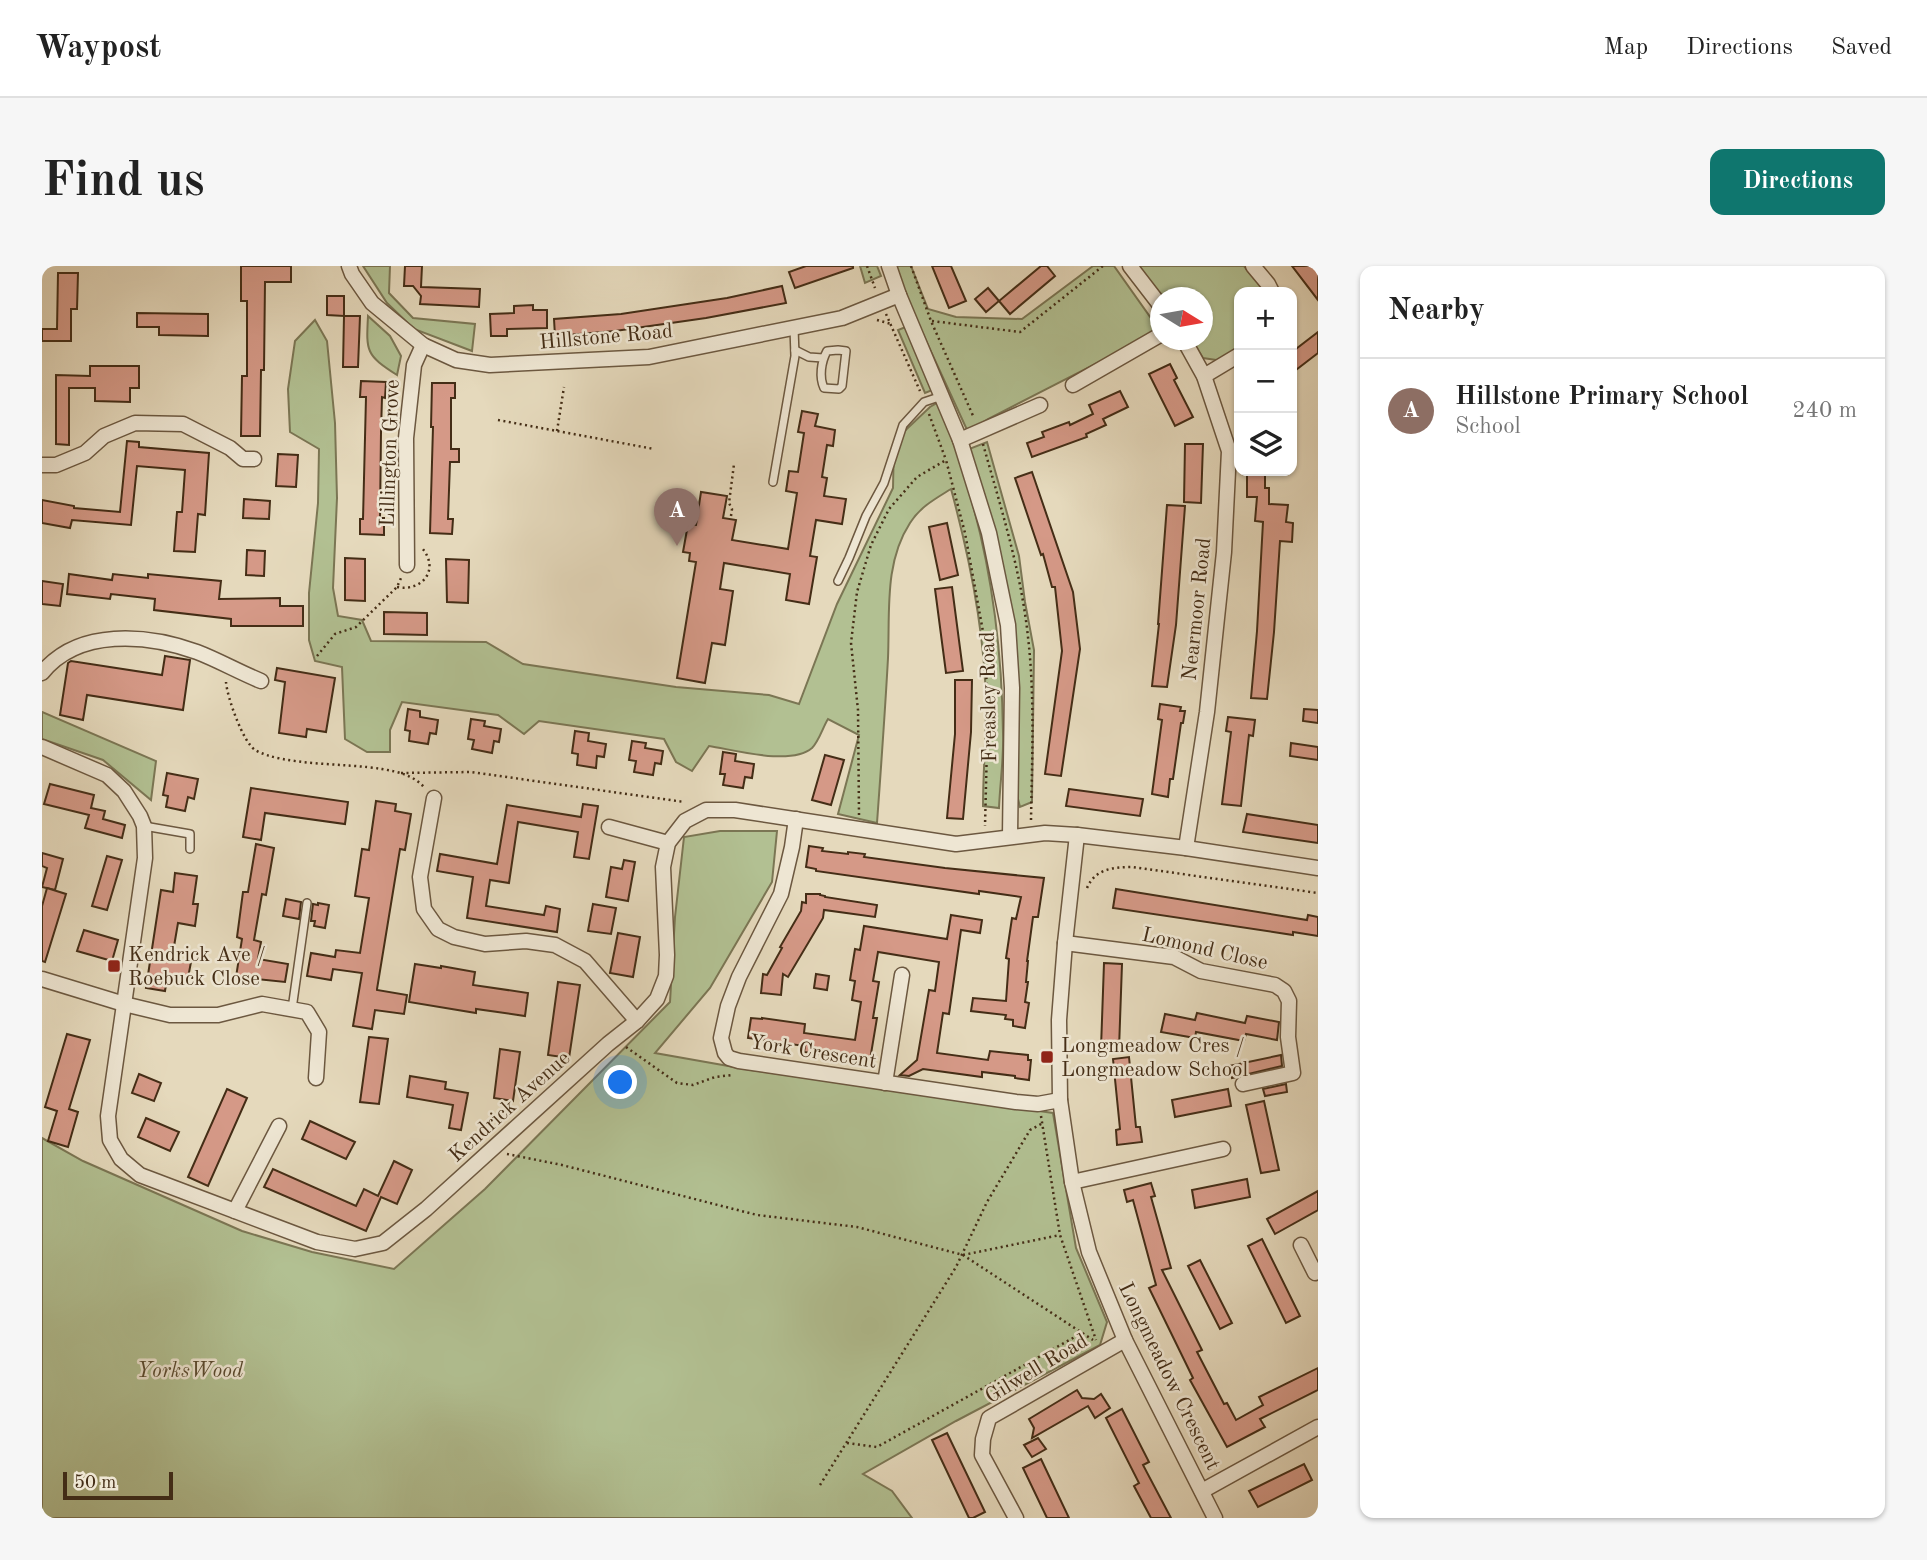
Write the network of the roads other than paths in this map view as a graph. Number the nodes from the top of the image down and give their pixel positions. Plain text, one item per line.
1 (349, 266) edge
2 (889, 266) edge
3 (1130, 266) edge
4 (1253, 266) edge
5 (1270, 287) edge
6 (1150, 292) edge
7 (899, 295) junction
8 (794, 328) junction
9 (1150, 341) edge
10 (423, 345) junction
11 (795, 350) junction
12 (1190, 350) edge
13 (823, 358) junction
14 (1234, 358) edge
15 (1204, 376) junction
16 (1073, 385) dead end
17 (942, 396) junction
18 (1040, 405) dead end
19 (960, 440) junction
20 (254, 459) dead end
21 (42, 465) edge
22 (773, 482) dead end
23 (407, 565) road end
24 (838, 581) dead end
25 (42, 673) edge
26 (261, 681) dead end
27 (42, 747) edge
28 (434, 798) road end
29 (796, 819) junction
30 (144, 826) junction
31 (609, 827) dead end
32 (1077, 835) junction
33 (1010, 836) junction
34 (668, 843) junction
35 (1186, 848) junction
36 (190, 849) dead end
37 (1318, 868) edge
38 (307, 903) dead end
39 (1065, 943) junction
40 (902, 975) dead end
41 (42, 979) edge
42 (124, 1004) junction
43 (292, 1009) junction
44 (637, 1021) junction
45 (316, 1078) dead end
46 (885, 1083) junction
47 (1242, 1084) dead end
48 (1060, 1100) junction
49 (278, 1126) dead end
50 (1223, 1149) dead end
51 (1072, 1181) junction
52 (235, 1211) junction
53 (1301, 1245) dead end
54 (1318, 1271) edge
55 (1125, 1340) junction
56 (1318, 1427) edge
57 (1202, 1492) junction
58 (1016, 1518) edge
59 (1215, 1518) edge

1 - 10 street, Hillstone Road
2 - 7 street, Freasley Road
3 - 6 street
4 - 5 street
7 - 8 street, Hillstone Road
7 - 17 street, Freasley Road
8 - 10 street, Hillstone Road
8 - 11 lane
9 - 16 street
10 - 23 street, Lillington Grove
11 - 13 lane
11 - 22 lane
12 - 15 street, Nearmoor Road
13 - 13 lane
14 - 15 street
15 - 35 street, Nearmoor Road
17 - 19 street, Freasley Road
17 - 24 lane
18 - 19 street
19 - 33 street, Freasley Road
20 - 21 street
25 - 26 street
27 - 30 street, Kendrick Avenue
28 - 44 street
29 - 33 street
29 - 34 street
29 - 46 street, York Crescent
30 - 36 lane
30 - 42 street, Kendrick Avenue
31 - 34 street
32 - 33 street
32 - 35 street
32 - 39 street, Longmeadow Crescent
34 - 44 street, Kendrick Avenue
35 - 37 street
38 - 43 lane
39 - 47 street, Lomond Close
39 - 48 street, Longmeadow Crescent
40 - 46 street
41 - 42 street
42 - 43 street
42 - 52 street, Kendrick Avenue
43 - 45 street
44 - 52 street, Kendrick Avenue
46 - 48 street, York Crescent
48 - 51 street, Longmeadow Crescent
49 - 52 street
50 - 51 street
51 - 55 street, Longmeadow Crescent
53 - 54 street
55 - 57 street, Longmeadow Crescent
55 - 58 street, Gilwell Road
56 - 57 street
57 - 59 street, Longmeadow Crescent

